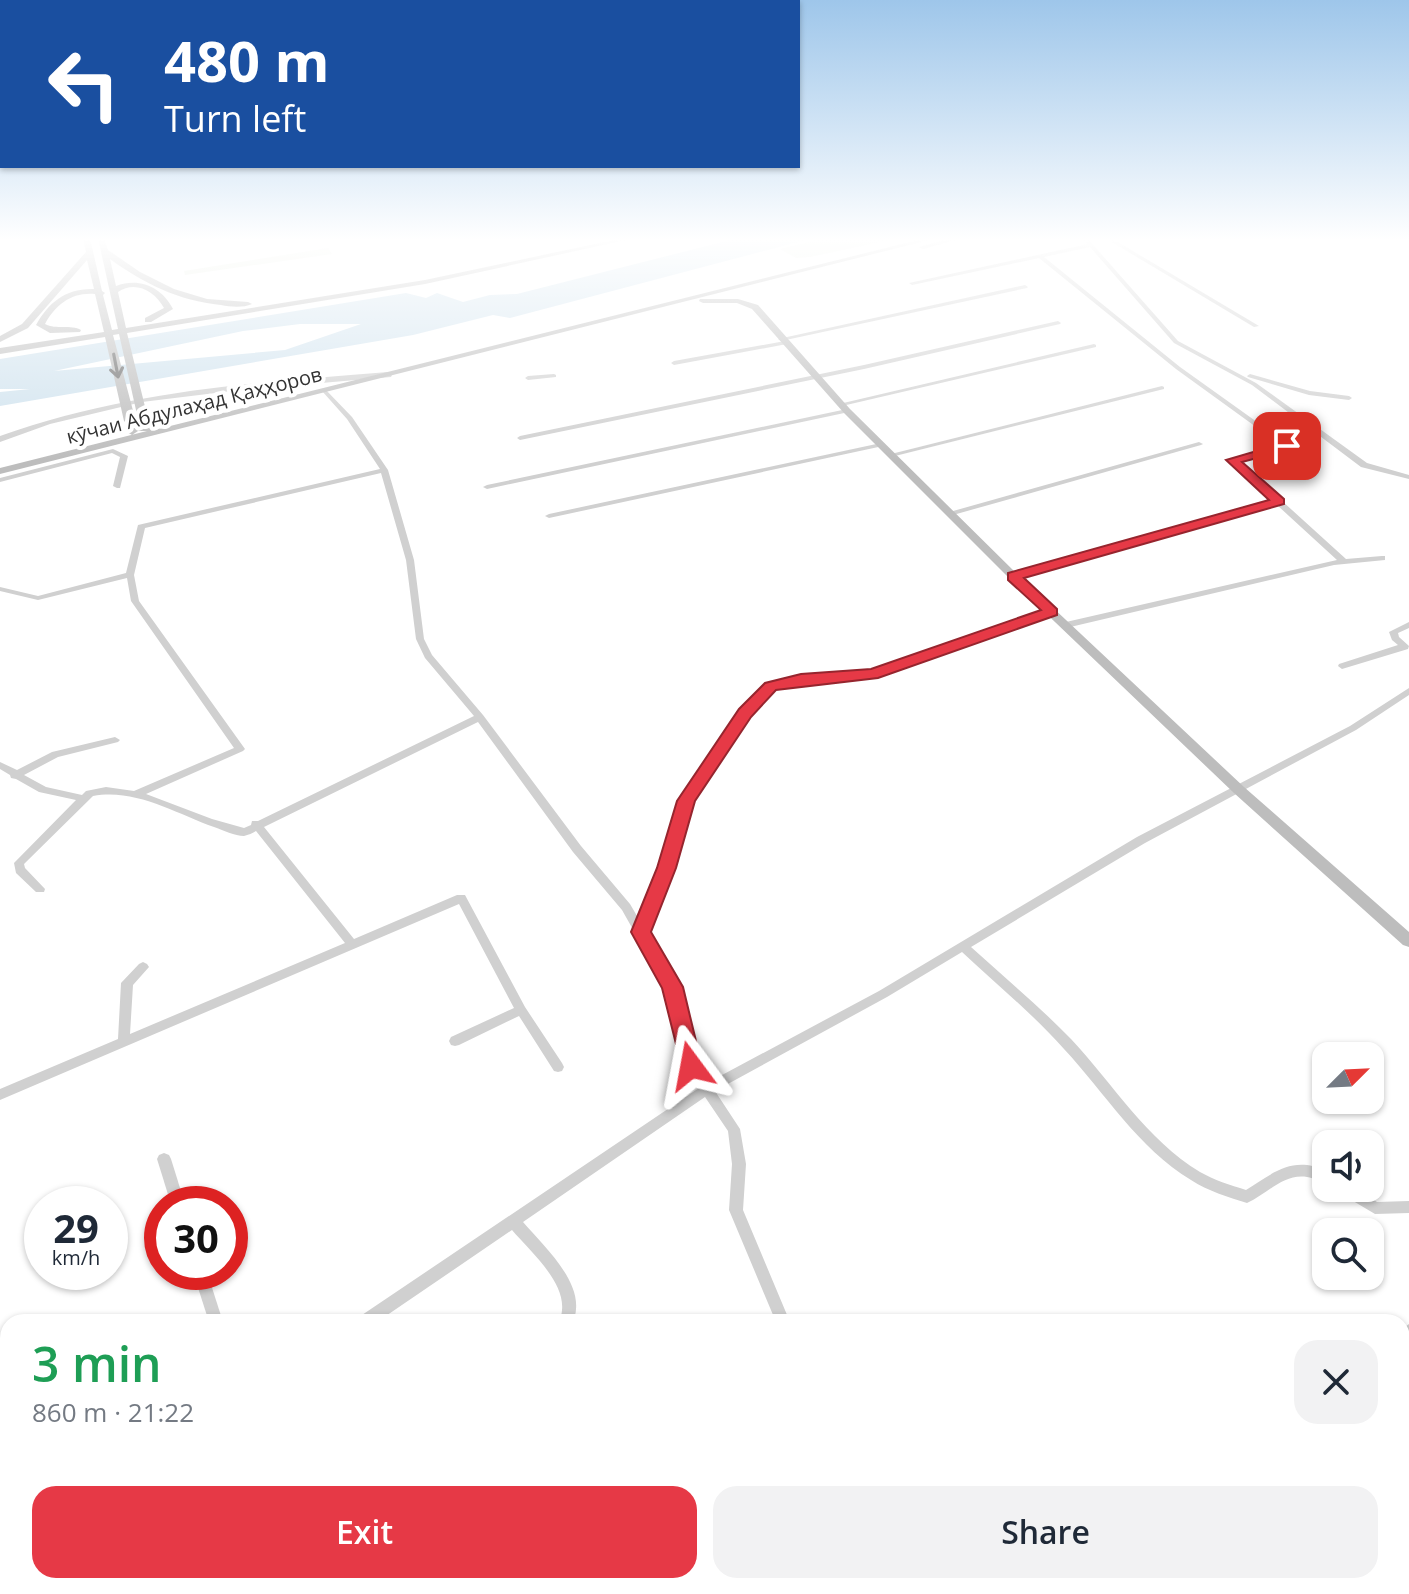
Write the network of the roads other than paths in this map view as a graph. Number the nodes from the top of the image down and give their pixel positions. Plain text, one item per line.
1 (37, 312) edge
2 (51, 312) edge
3 (106, 312) edge
4 (119, 312) edge
5 (163, 312) edge
6 (197, 312) edge
7 (225, 312) edge
8 (625, 312) edge
9 (652, 312) edge
10 (757, 312) edge
11 (911, 312) edge
12 (1109, 312) edge
13 (1150, 312) edge
14 (1233, 312) edge
15 (148, 320) junction
16 (1058, 323) dead end
17 (1256, 326) dead end
18 (83, 330) junction
19 (0, 341) edge
20 (783, 341) junction
21 (518, 342) junction
22 (1094, 346) dead end
23 (0, 351) edge
24 (674, 363) dead end
25 (1222, 367) junction
26 (396, 374) junction
27 (554, 376) dead end
28 (817, 377) junction
29 (528, 378) dead end
30 (1162, 388) dead end
31 (325, 391) junction
32 (1349, 398) dead end
33 (844, 408) junction
34 (199, 421) junction
35 (136, 423) junction
36 (166, 429) junction
37 (520, 438) dead end
38 (0, 439) edge
39 (114, 443) junction
40 (1199, 444) dead end
41 (886, 450) junction
42 (75, 452) junction
43 (384, 470) junction
44 (0, 471) edge
45 (1409, 477) edge
46 (0, 480) edge
47 (117, 486) dead end
48 (487, 487) dead end
49 (1279, 502) junction
50 (950, 513) junction
51 (549, 516) dead end
52 (1382, 558) dead end
53 (1343, 561) junction
54 (130, 575) junction
55 (1013, 576) junction
56 (0, 589) edge
57 (1051, 612) junction
58 (1066, 625) junction
59 (1409, 625) edge
60 (1406, 648) edge
61 (1342, 666) dead end
62 (1409, 691) edge
63 (480, 717) junction
64 (115, 740) dead end
65 (0, 765) edge
66 (14, 776) junction
67 (1239, 790) junction
68 (134, 795) junction
69 (82, 798) junction
70 (256, 824) junction
71 (40, 889) dead end
72 (641, 932) junction
73 (1409, 941) edge
74 (352, 944) junction
75 (963, 946) junction
76 (143, 967) dead end
77 (521, 1010) junction
78 (455, 1041) dead end
79 (124, 1043) junction
80 (558, 1067) dead end
81 (707, 1089) junction
82 (0, 1095) edge
83 (164, 1159) dead end
84 (1312, 1169) edge
85 (172, 1186) edge
86 (1365, 1202) edge
87 (1409, 1207) edge
88 (514, 1222) junction
89 (206, 1290) edge
90 (213, 1314) edge
91 (376, 1314) edge
92 (570, 1314) edge
93 (780, 1314) edge

1 - 19 main road
2 - 18 main road
3 -> 35 main road
4 - 35 main road
5 - 15 main road
6 - 15 main road
7 - 23 main road
8 - 21 main road, кӯчаи Абдулаҳад Қаҳҳоров
9 - 21 main road, кӯчаи Абдулаҳад Қаҳҳоров
10 - 20 main road
11 - 20 street
12 - 49 street
13 - 25 street
14 - 17 street
15 - 18 main road
16 - 28 street
18 - 19 main road
20 - 24 street
20 - 28 main road
21 - 26 main road, кӯчаи Абдулаҳад Қаҳҳоров
22 - 33 street
25 - 32 street
25 - 45 street
26 - 31 main road, кӯчаи Абдулаҳад Қаҳҳоров
26 - 38 street, кӯчаи Абдулаҳад Қаҳҳоров
27 - 29 street
28 - 33 main road
28 - 37 street
30 - 41 street
31 - 34 main road, кӯчаи Абдулаҳад Қаҳҳоров
31 - 43 street
33 - 41 main road
33 - 48 street
34 - 35 main road
34 - 36 main road, кӯчаи Абдулаҳад Қаҳҳоров
35 - 36 main road
35 - 39 main road
35 - 42 main road
36 - 39 main road, кӯчаи Абдулаҳад Қаҳҳоров
39 - 42 main road, кӯчаи Абдулаҳад Қаҳҳоров
40 - 50 street
41 - 50 main road
41 - 51 street
42 - 44 main road, кӯчаи Абдулаҳад Қаҳҳоров
43 - 54 street
43 - 63 street
46 - 47 street
49 - 53 street
49 - 55 street
50 - 55 main road
52 - 53 street
53 - 58 street
54 - 56 street
54 - 68 street
55 - 57 main road
57 - 58 main road
57 - 72 street
58 - 67 main road
59 - 60 street
60 - 61 street
62 - 67 street
63 - 70 street
63 - 72 street
64 - 66 street
65 - 66 street
66 - 69 street
67 - 73 main road
67 - 75 street
68 - 69 street
68 - 70 street
69 - 71 street
70 - 74 street
72 - 81 street
74 - 77 street
74 - 79 street
75 - 81 street
75 - 84 street
76 - 79 street
77 - 78 street
77 - 80 street
79 - 82 street
81 - 88 street
81 - 93 street
83 - 85 street
86 - 87 street
88 - 91 street
88 - 92 street
89 - 90 street

